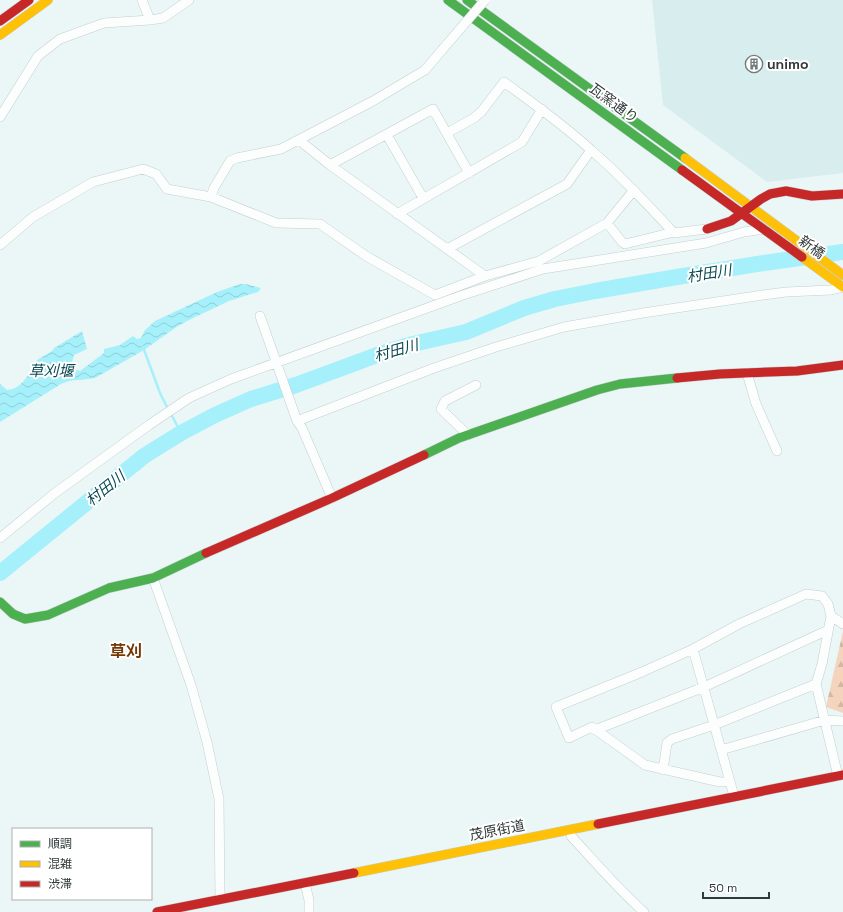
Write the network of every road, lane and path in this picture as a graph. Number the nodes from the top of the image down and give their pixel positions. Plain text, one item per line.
1 (29, 0) edge
2 (48, 0) edge
3 (142, 0) edge
4 (189, 0) edge
5 (438, 0) edge
6 (448, 0) edge
7 (485, 0) edge
8 (471, 2) edge
9 (466, 13) junction
10 (150, 20) junction
11 (0, 21) edge
12 (0, 35) edge
13 (542, 109) junction
14 (0, 117) edge
15 (447, 133) junction
16 (387, 135) junction
17 (299, 140) junction
18 (591, 150) junction
19 (330, 165) junction
20 (469, 173) junction
21 (634, 190) junction
22 (843, 194) edge
23 (212, 197) junction
24 (423, 198) junction
25 (751, 206) junction
26 (742, 213) junction
27 (397, 214) junction
28 (607, 223) junction
29 (776, 226) joint
30 (764, 229) junction
31 (674, 232) junction
32 (0, 245) edge
33 (447, 249) junction
34 (843, 275) edge
35 (485, 276) junction
36 (843, 287) edge
37 (260, 316) dead end
38 (276, 362) junction
39 (843, 365) edge
40 (747, 373) junction
41 (476, 384) dead end
42 (297, 421) junction
43 (468, 435) junction
44 (777, 451) dead end
45 (332, 498) junction
46 (0, 538) edge
47 (153, 578) junction
48 (2, 607) edge
49 (831, 616) junction
50 (843, 624) edge
51 (828, 630) junction
52 (693, 649) junction
53 (816, 684) junction
54 (704, 687) junction
55 (825, 720) junction
56 (843, 721) edge
57 (714, 725) junction
58 (595, 730) junction
59 (721, 750) junction
60 (663, 770) junction
61 (841, 776) edge
62 (730, 781) junction
63 (734, 796) junction
64 (571, 830) junction
65 (305, 883) junction
66 (220, 900) junction
67 (157, 912) edge
68 (309, 912) edge
69 (644, 912) edge

1 - 11 street
2 - 12 street
3 - 10 street
4 - 10 street
5 - 9 street
6 - 9 street, 瓦窯通り
7 - 17 street, bridge
8 - 25 street, 瓦窯通り
9 - 26 street, 瓦窯通り
10 - 14 street
13 - 15 street
13 - 18 street
13 - 20 street
15 - 16 street
15 - 20 street
16 - 19 street
16 - 24 street
17 - 19 street
17 - 23 street
18 - 21 street
18 - 33 street
19 - 27 street
20 - 24 street
21 - 28 street
21 - 31 street
22 - 25 street
23 - 32 street
23 - 35 street
24 - 27 street
25 - 26 street
25 - 29 street, 瓦窯通り
26 - 30 street, 瓦窯通り
26 - 31 street
27 - 33 street
28 - 31 street
28 - 35 street
29 - 34 street, 新橋
30 - 36 street, 新橋
30 - 38 street
33 - 35 street
36 - 42 street
37 - 38 street
38 - 42 street
38 - 46 street
39 - 40 street
40 - 43 street
40 - 44 street
41 - 43 street
42 - 45 street
43 - 45 street
45 - 47 street
47 - 48 street
47 - 66 street
49 - 50 street
49 - 51 street
49 - 52 street
51 - 53 street
51 - 54 street
52 - 54 street
52 - 58 street
53 - 55 street
53 - 57 street
54 - 57 street
54 - 58 street
55 - 56 street
55 - 59 street
55 - 61 street
57 - 59 street
57 - 60 street
58 - 60 street
59 - 62 street
60 - 62 street
61 - 63 street, 茂原街道
62 - 63 street
63 - 64 street, 茂原街道
64 - 65 street, 茂原街道
64 - 69 street
65 - 66 street, 茂原街道
65 - 68 street
66 - 67 street, 茂原街道

